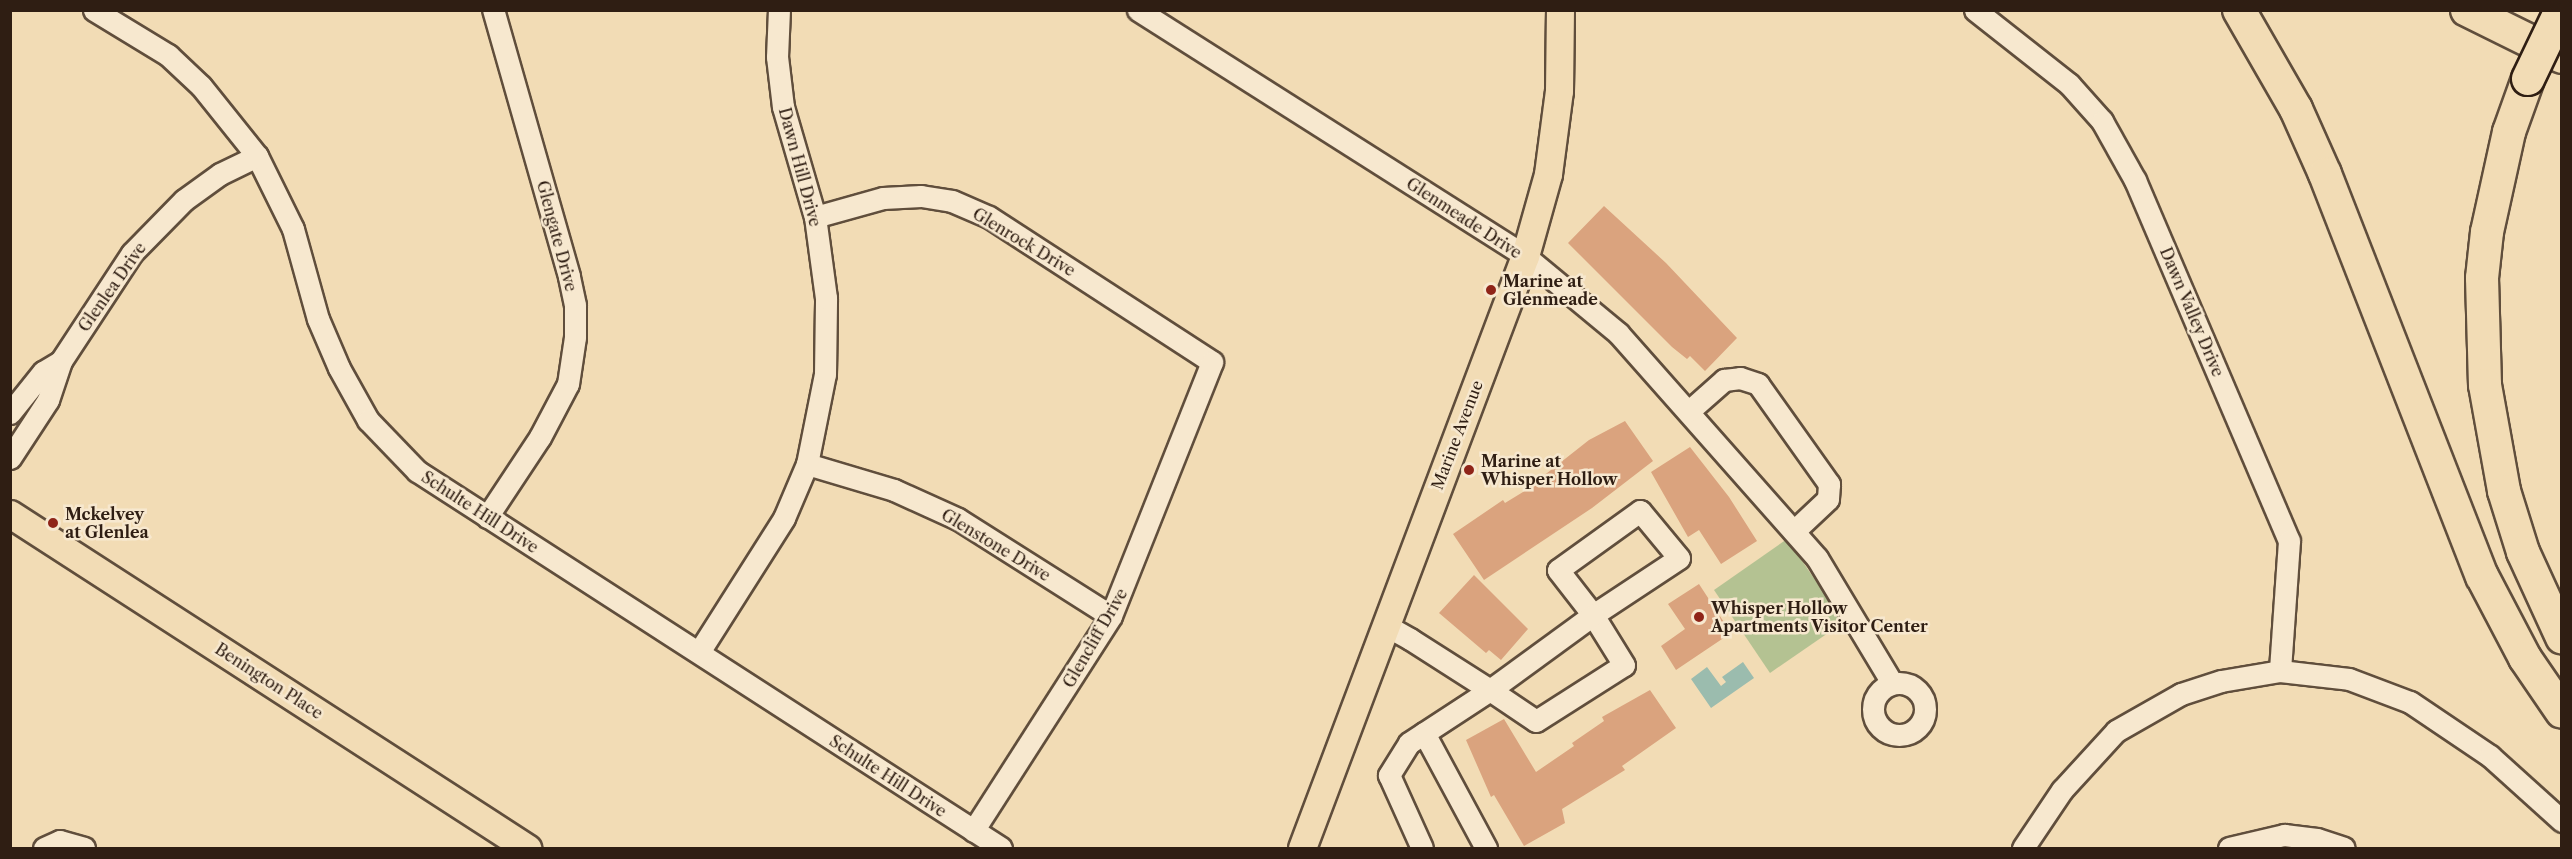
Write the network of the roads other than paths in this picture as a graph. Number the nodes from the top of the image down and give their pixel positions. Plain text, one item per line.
1 (94, 10) edge
2 (493, 10) edge
3 (779, 10) edge
4 (1138, 10) edge
5 (1560, 10) edge
6 (1975, 10) edge
7 (2239, 10) edge
8 (2467, 10) edge
9 (2560, 10) edge
10 (2562, 57) edge
11 (257, 156) junction
12 (815, 217) junction
13 (1525, 256) junction
14 (61, 361) junction
15 (1212, 362) joint
16 (1689, 411) junction
17 (10, 413) edge
18 (10, 458) edge
19 (807, 464) junction
20 (10, 514) edge
21 (487, 517) junction
22 (1794, 531) junction
23 (1593, 615) junction
24 (1111, 616) junction
25 (1385, 625) junction
26 (2562, 637) edge
27 (699, 652) junction
28 (2280, 671) junction
29 (1892, 684) dead end
30 (1490, 690) junction
31 (2562, 712) edge
32 (1424, 733) junction
33 (2562, 821) edge
34 (973, 831) junction
35 (44, 849) edge
36 (84, 849) edge
37 (527, 849) edge
38 (1001, 849) edge
39 (1302, 849) edge
40 (1422, 849) edge
41 (1486, 849) edge
42 (2023, 849) edge
43 (2229, 849) edge
44 (2344, 849) edge

1 - 11 street, Schulte Hill Drive
2 - 21 street, Glengate Drive
3 - 12 street, Dawn Hill Drive
4 - 13 street, Glenmeade Drive
5 - 13 main road, Marine Avenue
6 - 28 street, Dawn Valley Drive
7 - 31 highway
8 - 10 highway
9 - 26 highway, bridge
11 - 14 street, Glenlea Drive
11 - 21 street, Schulte Hill Drive
12 - 15 street, Glenrock Drive
12 - 19 street, Dawn Hill Drive
13 - 16 street, Glenmeade Drive
13 - 25 main road, Marine Avenue
14 - 17 street, Glenlea Drive
14 - 18 street, Glenlea Drive
15 - 24 street, Glencliff Drive
16 - 22 street, Glenmeade Drive
16 - 22 street
19 - 24 street, Glenstone Drive
19 - 27 street, Dawn Hill Drive
20 - 37 main road, Benington Place
21 - 27 street, Schulte Hill Drive
22 - 29 street, Glenmeade Drive
23 - 23 street
23 - 30 street
23 - 30 street
24 - 34 street, Glencliff Drive
25 - 30 street
25 - 39 main road, Marine Avenue
27 - 34 street, Schulte Hill Drive
28 - 33 street
28 - 42 street
30 - 32 street
32 - 40 street
32 - 41 street
34 - 38 street, Schulte Hill Drive
35 - 36 street
43 - 44 street

